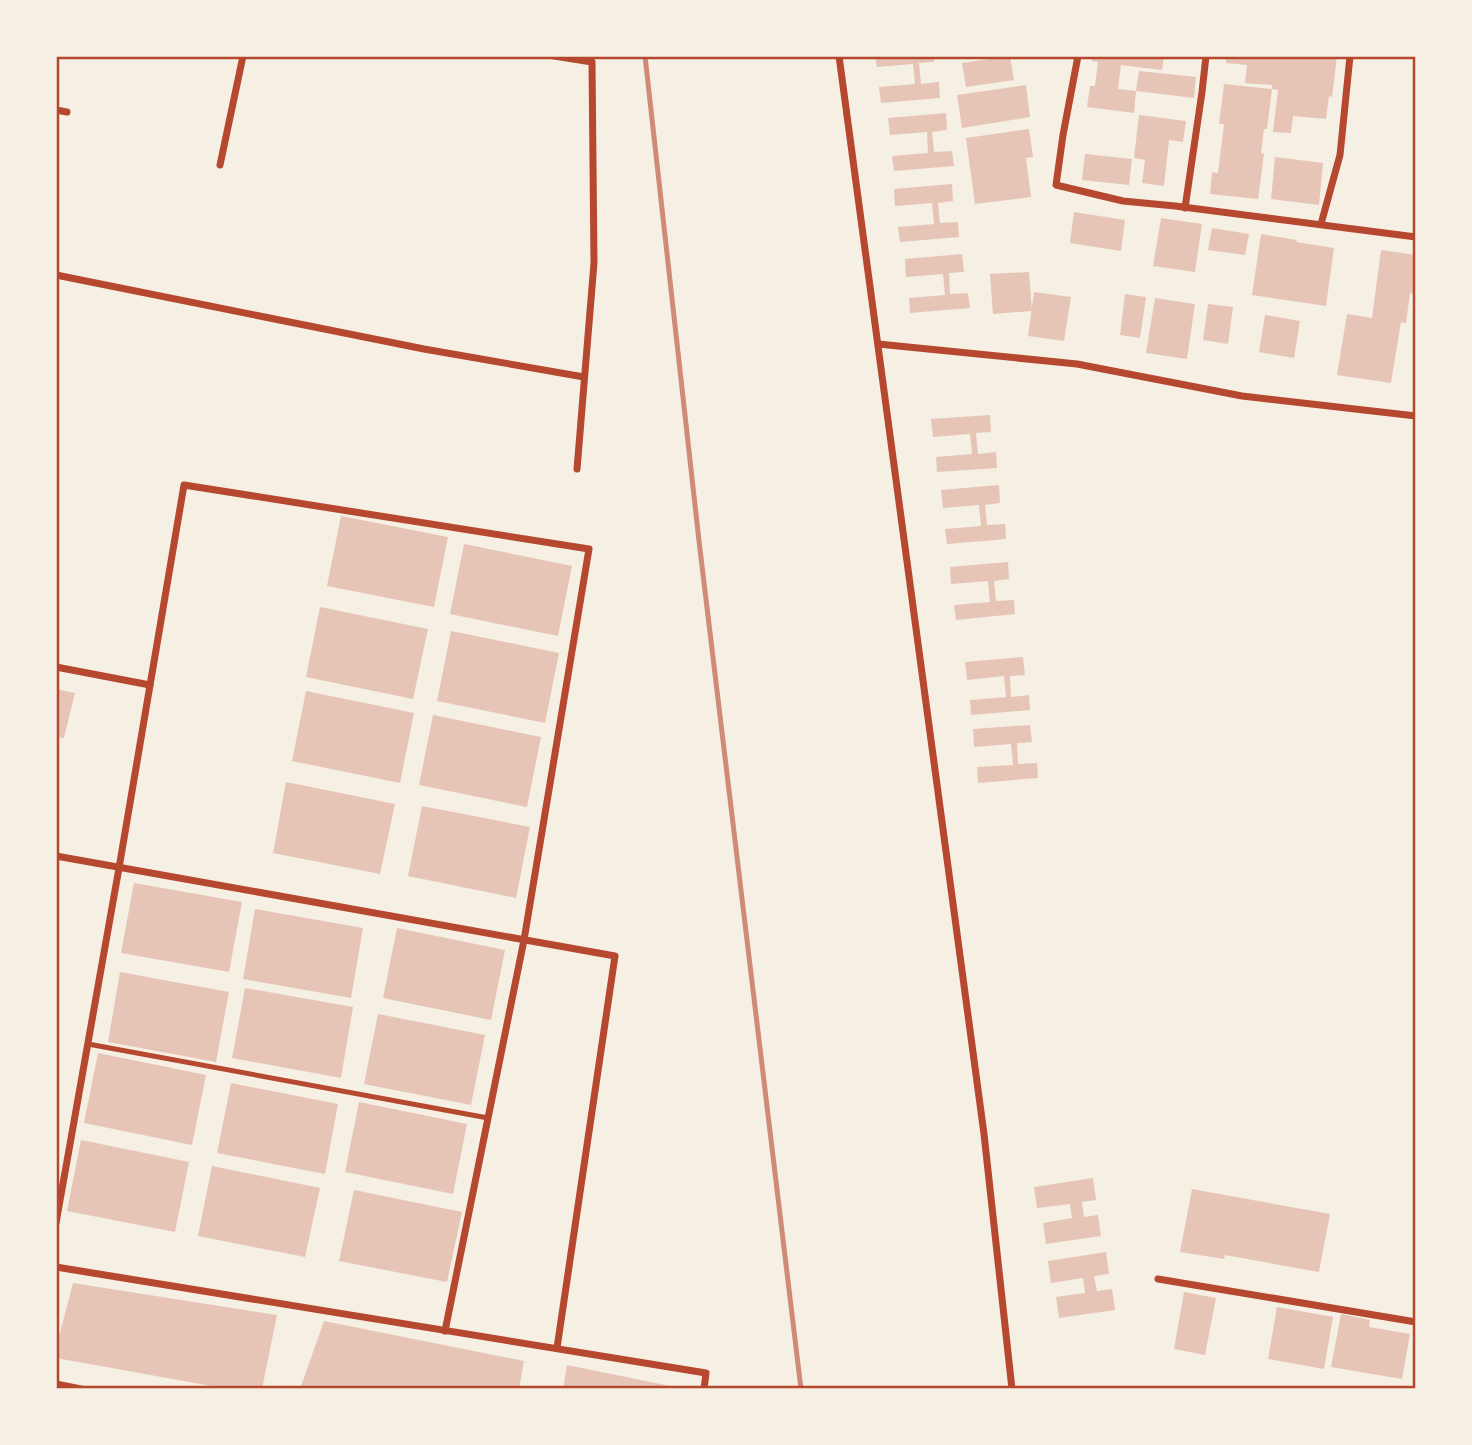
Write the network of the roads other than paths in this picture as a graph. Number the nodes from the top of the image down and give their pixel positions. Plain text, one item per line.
1 (243, 56) edge
2 (554, 56) edge
3 (839, 56) edge
4 (1078, 56) edge
5 (1206, 56) edge
6 (1350, 56) edge
7 (56, 110) edge
8 (67, 112) dead end
9 (219, 165) dead end
10 (1185, 208) junction
11 (1321, 224) junction
12 (1416, 237) edge
13 (56, 275) edge
14 (878, 344) junction
15 (584, 377) junction
16 (1416, 416) edge
17 (577, 469) dead end
18 (56, 667) edge
19 (150, 685) junction
20 (56, 856) edge
21 (119, 867) junction
22 (524, 940) junction
23 (88, 1044) junction
24 (488, 1118) junction
25 (56, 1223) edge
26 (56, 1267) edge
27 (1158, 1279) dead end
28 (1416, 1322) edge
29 (444, 1331) junction
30 (557, 1348) junction
31 (56, 1384) edge
32 (80, 1389) edge
33 (704, 1389) edge
34 (1012, 1389) edge

1 - 9 street
2 - 15 street
3 - 14 street
4 - 10 street
5 - 10 street
6 - 11 street
7 - 8 street
10 - 11 street
11 - 12 street
13 - 15 street
14 - 16 street
14 - 34 street
15 - 17 street
18 - 19 street
19 - 21 street
19 - 22 street
20 - 21 street
21 - 22 street
21 - 23 street
22 - 24 street
22 - 30 street
23 - 24 lane
23 - 25 street
24 - 29 street
26 - 29 street
27 - 28 street
29 - 30 street
30 - 33 street
31 - 32 street

